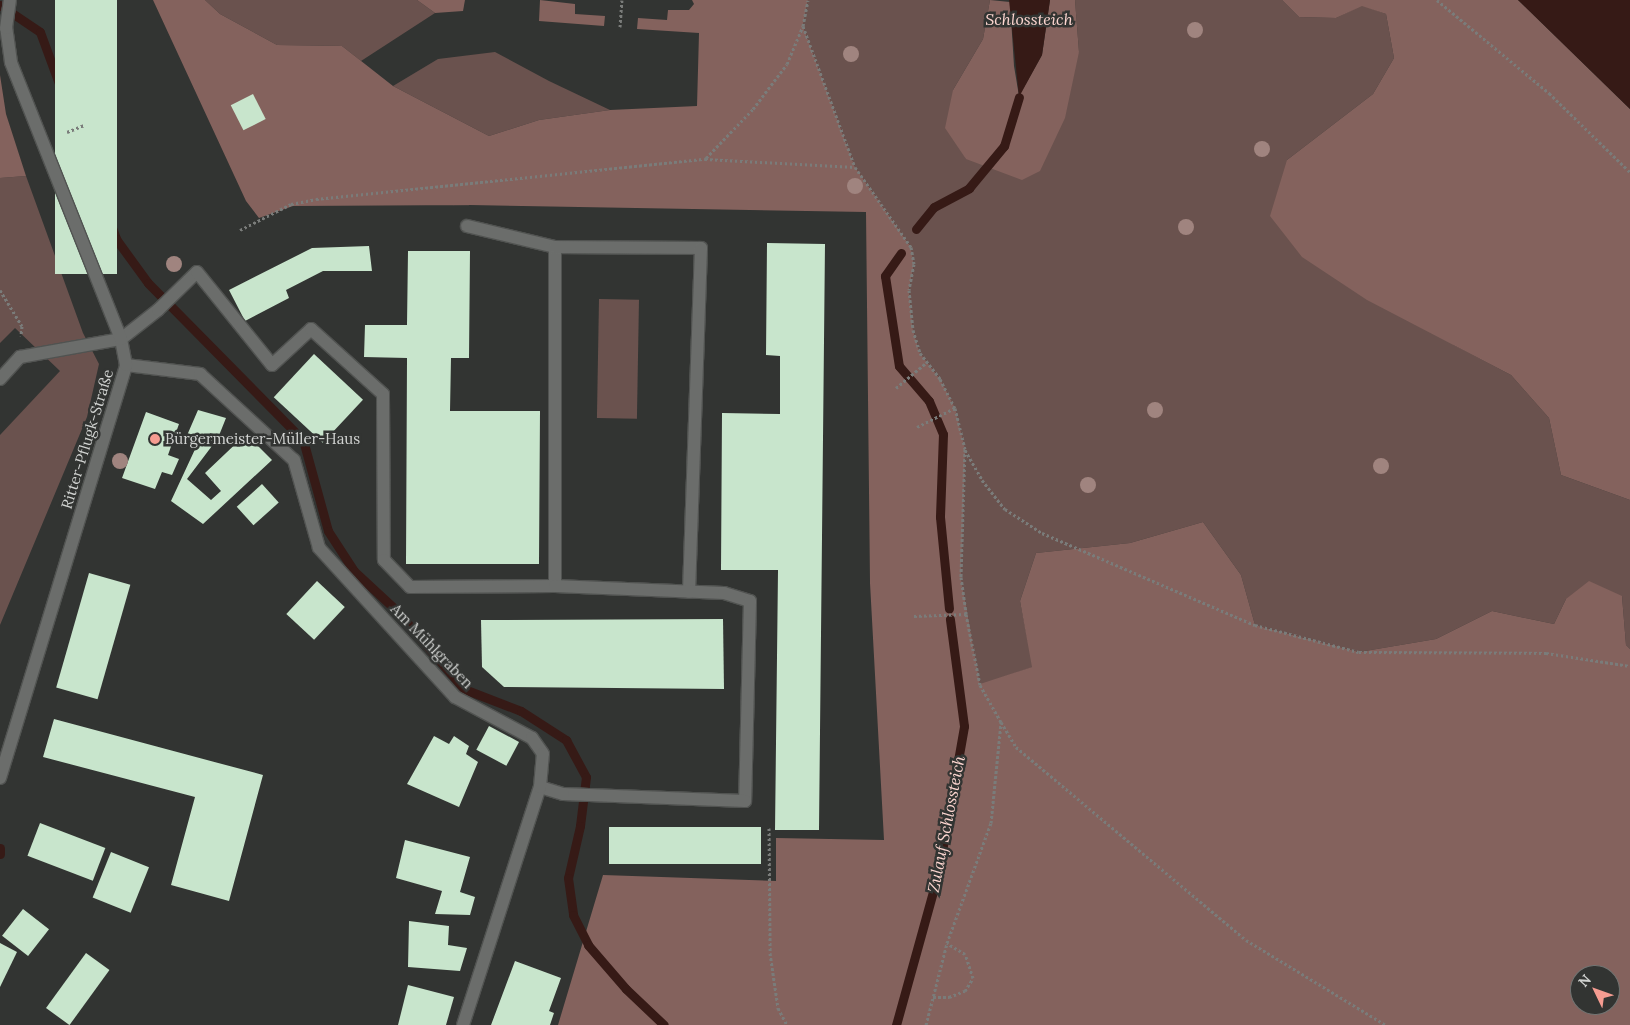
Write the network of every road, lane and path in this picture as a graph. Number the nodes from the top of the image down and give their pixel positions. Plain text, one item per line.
1 (10, 0) edge
2 (622, 0) edge
3 (808, 0) edge
4 (1437, 0) edge
5 (803, 26) junction
6 (620, 27) dead end
7 (84, 125) dead end
8 (67, 132) dead end
9 (705, 159) junction
10 (855, 167) junction
11 (1630, 172) edge
12 (467, 226) dead end
13 (240, 230) dead end
14 (555, 247) junction
15 (0, 290) edge
16 (121, 339) junction
17 (20, 357) junction
18 (925, 363) junction
19 (126, 365) junction
20 (0, 379) edge
21 (896, 388) dead end
22 (955, 408) junction
23 (917, 426) dead end
24 (965, 449) junction
25 (554, 586) junction
26 (689, 592) junction
27 (966, 614) junction
28 (914, 616) dead end
29 (1630, 666) edge
30 (1001, 722) junction
31 (0, 778) edge
32 (540, 787) junction
33 (769, 828) dead end
34 (947, 943) junction
35 (933, 997) junction
36 (463, 1025) edge
37 (786, 1025) edge
38 (926, 1025) edge
39 (1386, 1025) edge

1 - 16 street, Ritter-Pflugk-Straße
2 - 6 path
3 - 5 path
4 - 11 path
5 - 9 path
5 - 10 path
7 - 8 path
9 - 10 path
9 - 13 path
10 - 18 path
12 - 14 street
14 - 25 street
14 - 26 street
15 - 17 path
16 - 17 street
16 - 19 street, Ritter-Pflugk-Straße
16 - 25 street
17 - 20 street
18 - 21 path
18 - 22 path
19 - 31 street, Ritter-Pflugk-Straße
19 - 32 street, Am Mühlgraben
22 - 23 path
22 - 24 path
24 - 27 path
24 - 29 path
25 - 26 street
26 - 32 street
27 - 28 path
27 - 30 path
30 - 34 path
30 - 39 path
32 - 36 street, Am Mühlgraben
33 - 37 path
34 - 35 path
34 - 35 path
35 - 38 path

